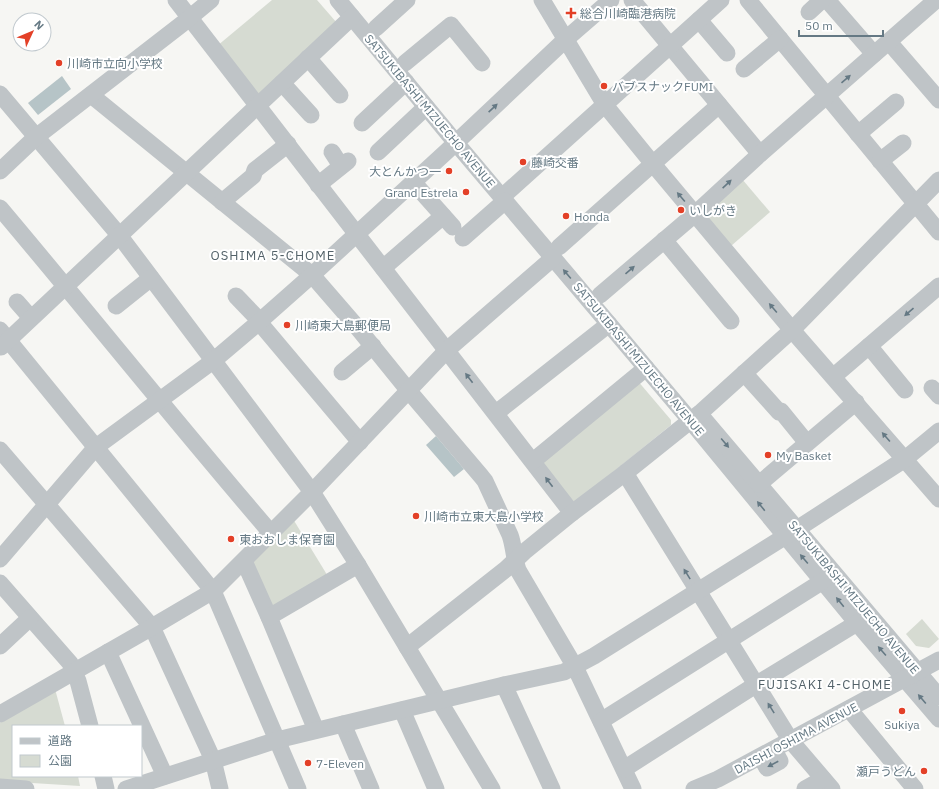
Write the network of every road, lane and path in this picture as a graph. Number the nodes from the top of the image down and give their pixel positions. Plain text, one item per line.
1 (176, 0) edge
2 (211, 0) edge
3 (338, 0) edge
4 (352, 0) edge
5 (407, 0) edge
6 (542, 0) edge
7 (611, 0) edge
8 (632, 0) edge
9 (721, 0) edge
10 (748, 0) edge
11 (822, 0) edge
12 (827, 0) edge
13 (933, 4) edge
14 (810, 12) dead end
15 (352, 17) junction
16 (190, 18) junction
17 (699, 20) junction
18 (376, 28) junction
19 (566, 39) junction
20 (780, 39) junction
21 (889, 42) junction
22 (670, 47) junction
23 (728, 53) dead end
24 (874, 54) junction
25 (308, 58) junction
26 (405, 63) junction
27 (482, 63) dead end
28 (744, 69) dead end
29 (406, 82) junction
30 (282, 83) junction
31 (0, 94) edge
32 (91, 94) junction
33 (340, 95) dead end
34 (827, 96) junction
35 (939, 100) edge
36 (896, 102) dead end
37 (258, 105) junction
38 (719, 105) junction
39 (605, 106) junction
40 (426, 107) junction
41 (310, 115) dead end
42 (362, 123) dead end
43 (858, 134) junction
44 (36, 137) junction
45 (460, 139) junction
46 (903, 143) dead end
47 (288, 144) junction
48 (378, 152) dead end
49 (760, 154) junction
50 (340, 160) dead end
51 (880, 161) junction
52 (653, 164) junction
53 (0, 171) edge
54 (186, 172) junction
55 (939, 180) edge
56 (413, 182) junction
57 (318, 185) junction
58 (506, 196) junction
59 (222, 202) junction
60 (916, 204) junction
61 (0, 208) edge
62 (695, 214) junction
63 (453, 227) junction
64 (939, 232) edge
65 (356, 234) junction
66 (119, 235) junction
67 (664, 240) junction
68 (556, 252) junction
69 (383, 268) junction
70 (312, 275) junction
71 (151, 278) junction
72 (66, 285) junction
73 (939, 286) edge
74 (600, 295) junction
75 (236, 296) dead end
76 (17, 302) dead end
77 (116, 306) dead end
78 (31, 318) junction
79 (260, 321) junction
80 (731, 321) dead end
81 (609, 324) junction
82 (792, 330) junction
83 (3, 339) edge
84 (373, 346) junction
85 (869, 346) junction
86 (447, 350) junction
87 (213, 361) junction
88 (646, 368) junction
89 (342, 372) dead end
90 (744, 373) junction
91 (834, 376) junction
92 (408, 390) junction
93 (905, 390) dead end
94 (160, 401) junction
95 (856, 402) junction
96 (496, 413) junction
97 (695, 417) junction
98 (939, 432) edge
99 (360, 442) junction
100 (807, 443) junction
101 (96, 447) junction
102 (0, 450) edge
103 (905, 459) junction
104 (533, 461) junction
105 (625, 473) junction
106 (759, 484) junction
107 (312, 492) junction
108 (939, 499) edge
109 (46, 504) junction
110 (572, 512) junction
111 (271, 533) junction
112 (791, 533) junction
113 (0, 559) edge
114 (244, 561) junction
115 (515, 561) junction
116 (358, 565) junction
117 (823, 581) junction
118 (0, 583) edge
119 (213, 591) junction
120 (698, 591) junction
121 (269, 617) junction
122 (30, 618) junction
123 (858, 623) junction
124 (152, 627) junction
125 (729, 641) junction
126 (0, 646) edge
127 (407, 647) junction
128 (108, 652) junction
129 (939, 660) edge
130 (575, 667) junction
131 (74, 672) junction
132 (912, 675) junction
133 (757, 684) junction
134 (504, 685) junction
135 (939, 697) edge
136 (439, 702) junction
137 (849, 709) junction
138 (402, 710) junction
139 (0, 714) edge
140 (939, 719) edge
141 (601, 721) junction
142 (343, 724) junction
143 (90, 725) edge
144 (142, 725) edge
145 (142, 726) edge
146 (316, 730) junction
147 (277, 740) junction
148 (791, 741) junction
149 (213, 760) junction
150 (624, 769) junction
151 (165, 776) junction
152 (103, 777) edge
153 (828, 784) edge
154 (0, 787) edge
155 (26, 789) edge
156 (106, 789) edge
157 (126, 789) edge
158 (220, 789) edge
159 (298, 789) edge
160 (371, 789) edge
161 (436, 789) edge
162 (492, 789) edge
163 (552, 789) edge
164 (634, 789) edge
165 (694, 789) edge
166 (805, 789) edge
167 (915, 789) edge

1 - 16 street
2 - 16 street
3 - 15 street, SATSUKIBASHI MIZUECHO AVENUE
4 - 18 street, SATSUKIBASHI MIZUECHO AVENUE
5 - 18 street
6 - 19 street
7 - 19 street
8 - 22 street
9 - 17 street
10 - 20 street
11 - 14 street
12 - 24 street
13 - 21 street
15 - 25 street
15 - 29 street, SATSUKIBASHI MIZUECHO AVENUE
16 - 32 street
16 - 37 street
17 - 22 street
17 - 23 street
18 - 26 street, SATSUKIBASHI MIZUECHO AVENUE
19 - 39 street
45 -> 19 street
20 - 28 street
20 - 34 street
21 - 24 street
21 - 35 street
22 - 38 street
22 - 39 street
34 -> 24 street
25 - 30 street
25 - 33 street
26 - 27 street
26 - 45 street, SATSUKIBASHI MIZUECHO AVENUE
29 - 40 street, SATSUKIBASHI MIZUECHO AVENUE
29 - 42 street
30 - 37 street
30 - 41 street
31 - 44 street
32 - 44 street
32 - 54 street
34 - 43 street
34 - 49 street
36 - 43 street
37 - 47 street
37 - 54 street
38 - 49 street
38 - 52 street
39 - 52 street
39 - 58 street
40 - 45 street, SATSUKIBASHI MIZUECHO AVENUE
40 - 48 street
43 - 51 street
44 - 53 street
44 - 66 street
45 - 56 street
45 - 58 street, SATSUKIBASHI MIZUECHO AVENUE
46 - 51 street
47 - 57 street
47 - 59 street
62 -> 49 street
50 - 57 street
51 - 60 street
62 -> 52 street
52 - 68 street
54 - 59 street
54 - 66 street
55 - 60 street
56 - 63 street
56 - 65 street
57 - 65 street
58 - 63 street
58 - 68 street, SATSUKIBASHI MIZUECHO AVENUE
59 - 70 street
60 - 64 street
60 - 82 street
61 - 72 street
62 - 67 street
82 -> 62 street
63 - 69 street
65 - 69 street
65 - 70 street
66 - 71 street
66 - 72 street
74 -> 67 street
67 - 80 street
68 - 74 street, SATSUKIBASHI MIZUECHO AVENUE
81 -> 68 street, SATSUKIBASHI MIZUECHO AVENUE
68 - 86 street
69 - 86 street
70 - 79 street
70 - 84 street
71 - 77 street
71 - 87 street
72 - 78 street
72 - 94 street
73 -> 85 street
74 - 97 street, SATSUKIBASHI MIZUECHO AVENUE
75 - 79 street
76 - 78 street
78 - 83 street
79 - 87 street
79 - 99 street
81 - 88 street, SATSUKIBASHI MIZUECHO AVENUE
81 - 96 street
82 - 90 street
82 - 91 street
83 - 101 street
84 - 89 street
84 - 92 street
85 - 91 street
85 - 93 street
86 - 92 street
96 -> 86 street
87 - 94 street
87 - 107 street
88 - 97 street, SATSUKIBASHI MIZUECHO AVENUE
88 - 104 street
90 - 97 street
90 - 100 street
91 - 95 street
92 - 99 street
92 - 115 street
94 - 101 street
94 - 111 street
95 - 100 street
103 -> 95 street
96 - 104 street
97 - 105 street
97 -> 106 street, SATSUKIBASHI MIZUECHO AVENUE
112 -> 97 street, SATSUKIBASHI MIZUECHO AVENUE
98 - 103 street
99 - 107 street
100 - 106 street
101 - 109 street
101 - 119 street
102 - 109 street
103 - 108 street
103 - 112 street
110 -> 104 street
105 - 110 street
120 -> 105 street
106 - 112 street, SATSUKIBASHI MIZUECHO AVENUE
107 - 111 street
107 - 116 street
109 - 113 street
109 - 124 street
110 - 115 street
111 - 114 street
117 -> 112 street, SATSUKIBASHI MIZUECHO AVENUE
112 - 120 street
112 - 132 street, SATSUKIBASHI MIZUECHO AVENUE
114 - 119 street
114 - 121 street
115 - 127 street
115 - 130 street
116 - 121 street
116 - 127 street
123 -> 117 street, SATSUKIBASHI MIZUECHO AVENUE
117 - 125 street
118 - 122 street
119 - 124 street
119 - 147 street
120 - 125 street
120 - 130 street
121 - 146 street
122 - 126 street
122 - 131 street
132 -> 123 street, SATSUKIBASHI MIZUECHO AVENUE
123 - 133 street
124 - 128 street
124 - 149 street
125 - 133 street
125 - 141 street
127 - 136 street
128 - 131 street
128 - 144 street
129 - 132 street, DAISHI OSHIMA AVENUE
130 - 134 street
130 - 141 street
131 - 139 street
131 - 143 street
132 - 135 street, SATSUKIBASHI MIZUECHO AVENUE
132 - 137 street, DAISHI OSHIMA AVENUE
140 -> 132 street, SATSUKIBASHI MIZUECHO AVENUE
148 -> 133 street
133 - 150 street
134 - 136 street
134 - 163 street
136 - 138 street
136 - 162 street
137 - 148 street, DAISHI OSHIMA AVENUE
137 - 167 street
138 - 142 street
138 - 161 street
141 - 150 street
142 - 146 street
142 - 160 street
145 - 151 street
146 - 147 street
147 - 149 street
147 - 159 street
148 - 153 street
148 - 165 street, DAISHI OSHIMA AVENUE
149 - 151 street
149 - 158 street
150 - 164 street
151 - 157 street
152 - 156 street
153 - 166 street
154 - 155 street

